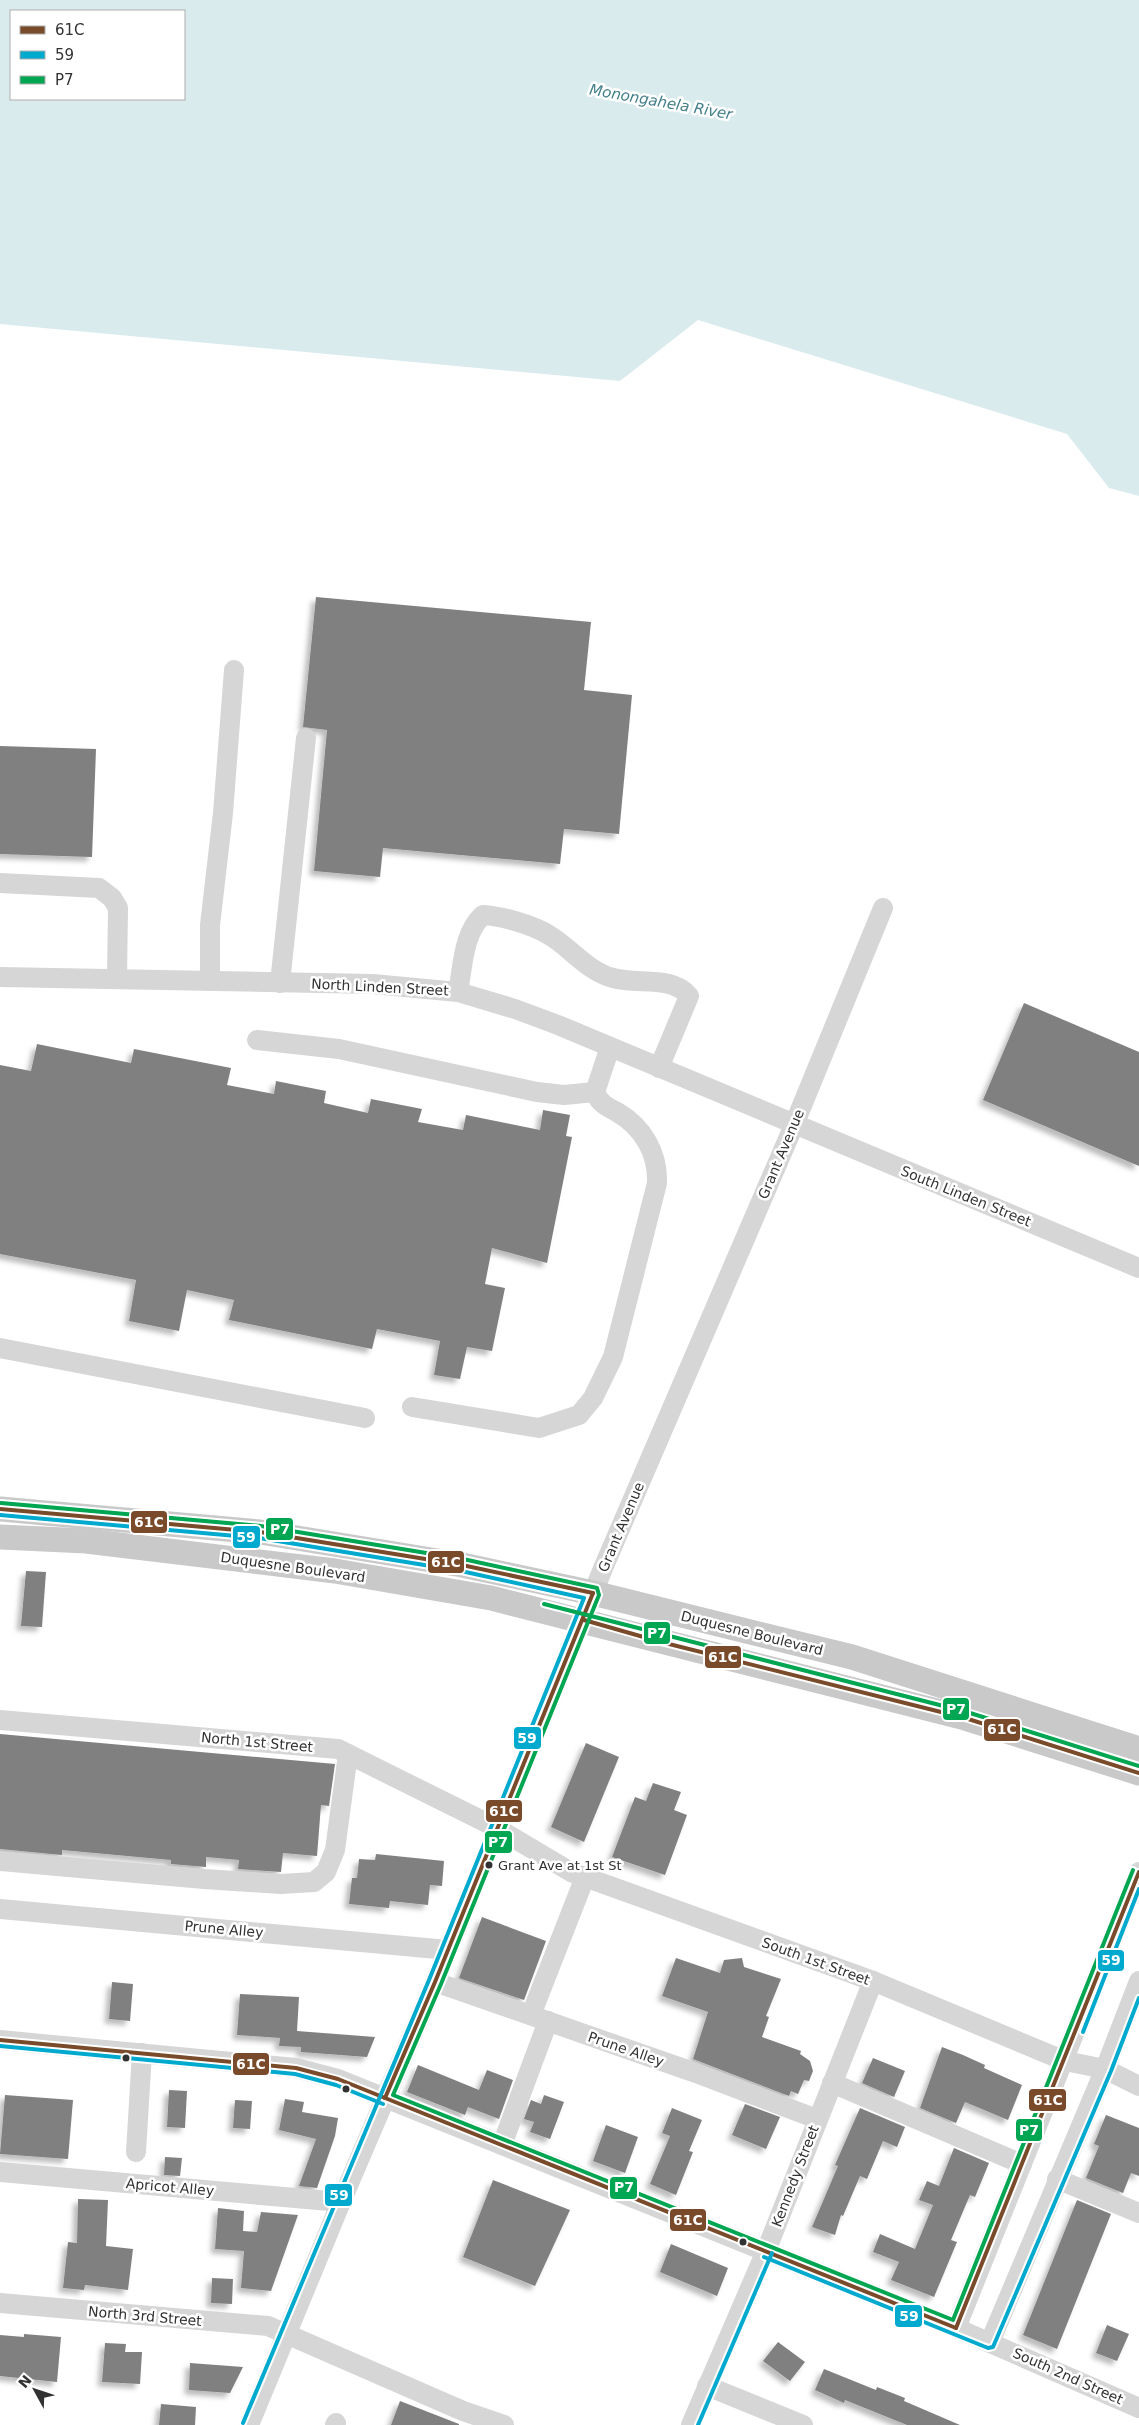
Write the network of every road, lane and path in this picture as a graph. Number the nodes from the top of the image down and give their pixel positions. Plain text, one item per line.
1 (234, 670) dead end
2 (306, 738) dead end
3 (0, 882) edge
4 (883, 908) dead end
5 (0, 977) edge
6 (117, 979) junction
7 (210, 981) junction
8 (280, 983) junction
9 (458, 992) junction
10 (258, 1040) dead end
11 (610, 1047) junction
12 (659, 1068) junction
13 (594, 1092) junction
14 (794, 1125) junction
15 (1139, 1268) edge
16 (0, 1348) edge
17 (412, 1407) dead end
18 (365, 1418) dead end
19 (0, 1509) edge
20 (0, 1536) edge
21 (594, 1593) junction
22 (584, 1620) junction
23 (0, 1720) edge
24 (1139, 1749) edge
25 (348, 1754) junction
26 (1139, 1773) edge
27 (497, 1828) junction
28 (0, 1860) edge
29 (1139, 1872) edge
30 (585, 1877) junction
31 (0, 1909) edge
32 (448, 1950) junction
33 (873, 1981) junction
34 (1139, 1981) edge
35 (435, 1982) junction
36 (540, 2018) junction
37 (0, 2040) edge
38 (142, 2053) junction
39 (1065, 2061) junction
40 (1105, 2069) junction
41 (832, 2083) junction
42 (1139, 2086) edge
43 (385, 2098) junction
44 (817, 2119) junction
45 (502, 2145) junction
46 (136, 2152) dead end
47 (1022, 2164) junction
48 (0, 2172) edge
49 (1057, 2179) junction
50 (341, 2202) junction
51 (1139, 2213) edge
52 (766, 2251) junction
53 (0, 2303) edge
54 (956, 2328) junction
55 (287, 2336) junction
56 (990, 2342) junction
57 (707, 2386) junction
58 (1139, 2408) edge
59 (249, 2425) edge
60 (504, 2425) edge
61 (691, 2425) edge
62 (803, 2425) edge

1 - 7 street
2 - 8 street
3 - 6 street
4 - 14 street, Grant Avenue
5 - 6 street, North Linden Street
6 - 7 street, North Linden Street
7 - 8 street, North Linden Street
8 - 9 street, North Linden Street
9 - 11 street, North Linden Street
9 - 12 street
10 - 13 street
11 - 12 street, North Linden Street
11 - 13 street
12 - 14 street, North Linden Street
13 - 17 street
14 - 15 street, South Linden Street
14 - 21 street, Grant Avenue
16 - 18 street
19 - 21 main road, Duquesne Boulevard
20 - 22 main road, Duquesne Boulevard
21 - 22 street, Grant Avenue
21 - 24 main road, Duquesne Boulevard
22 - 26 main road, Duquesne Boulevard
22 - 27 street, Grant Avenue
23 - 25 street, North 1st Street
25 - 27 street, North 1st Street
25 - 28 street
27 - 30 street, South 1st Street
27 - 32 street, Grant Avenue
29 - 39 street
30 - 33 street, South 1st Street
30 - 36 street
31 - 32 street, Prune Alley
32 - 35 street, Grant Avenue
33 - 39 street, South 1st Street
33 - 41 street, Kennedy Street
34 - 40 street
35 - 36 street, Prune Alley
35 - 43 street, Grant Avenue
36 - 44 street, Prune Alley
36 - 45 street
37 - 38 street, South 2nd Street
38 - 43 street, South 2nd Street
38 - 46 street
39 - 40 street, South 1st Street
39 - 47 street
40 - 42 street, South 1st Street
40 - 49 street
41 - 44 street, Kennedy Street
41 - 47 street
43 - 45 street, South 2nd Street
43 - 50 street, Grant Avenue
44 - 52 street, Kennedy Street
45 - 52 street, South 2nd Street
47 - 54 street
48 - 50 street, Apricot Alley
49 - 51 street
49 - 56 street
50 - 55 street, Grant Avenue
52 - 54 street, South 2nd Street
52 - 57 street, Kennedy Street
53 - 55 street, North 3rd Street
54 - 56 street, South 2nd Street
55 - 59 street, Grant Avenue
55 - 60 street, North 3rd Street
56 - 58 street, South 2nd Street
57 - 61 street, Kennedy Street
57 - 62 street

